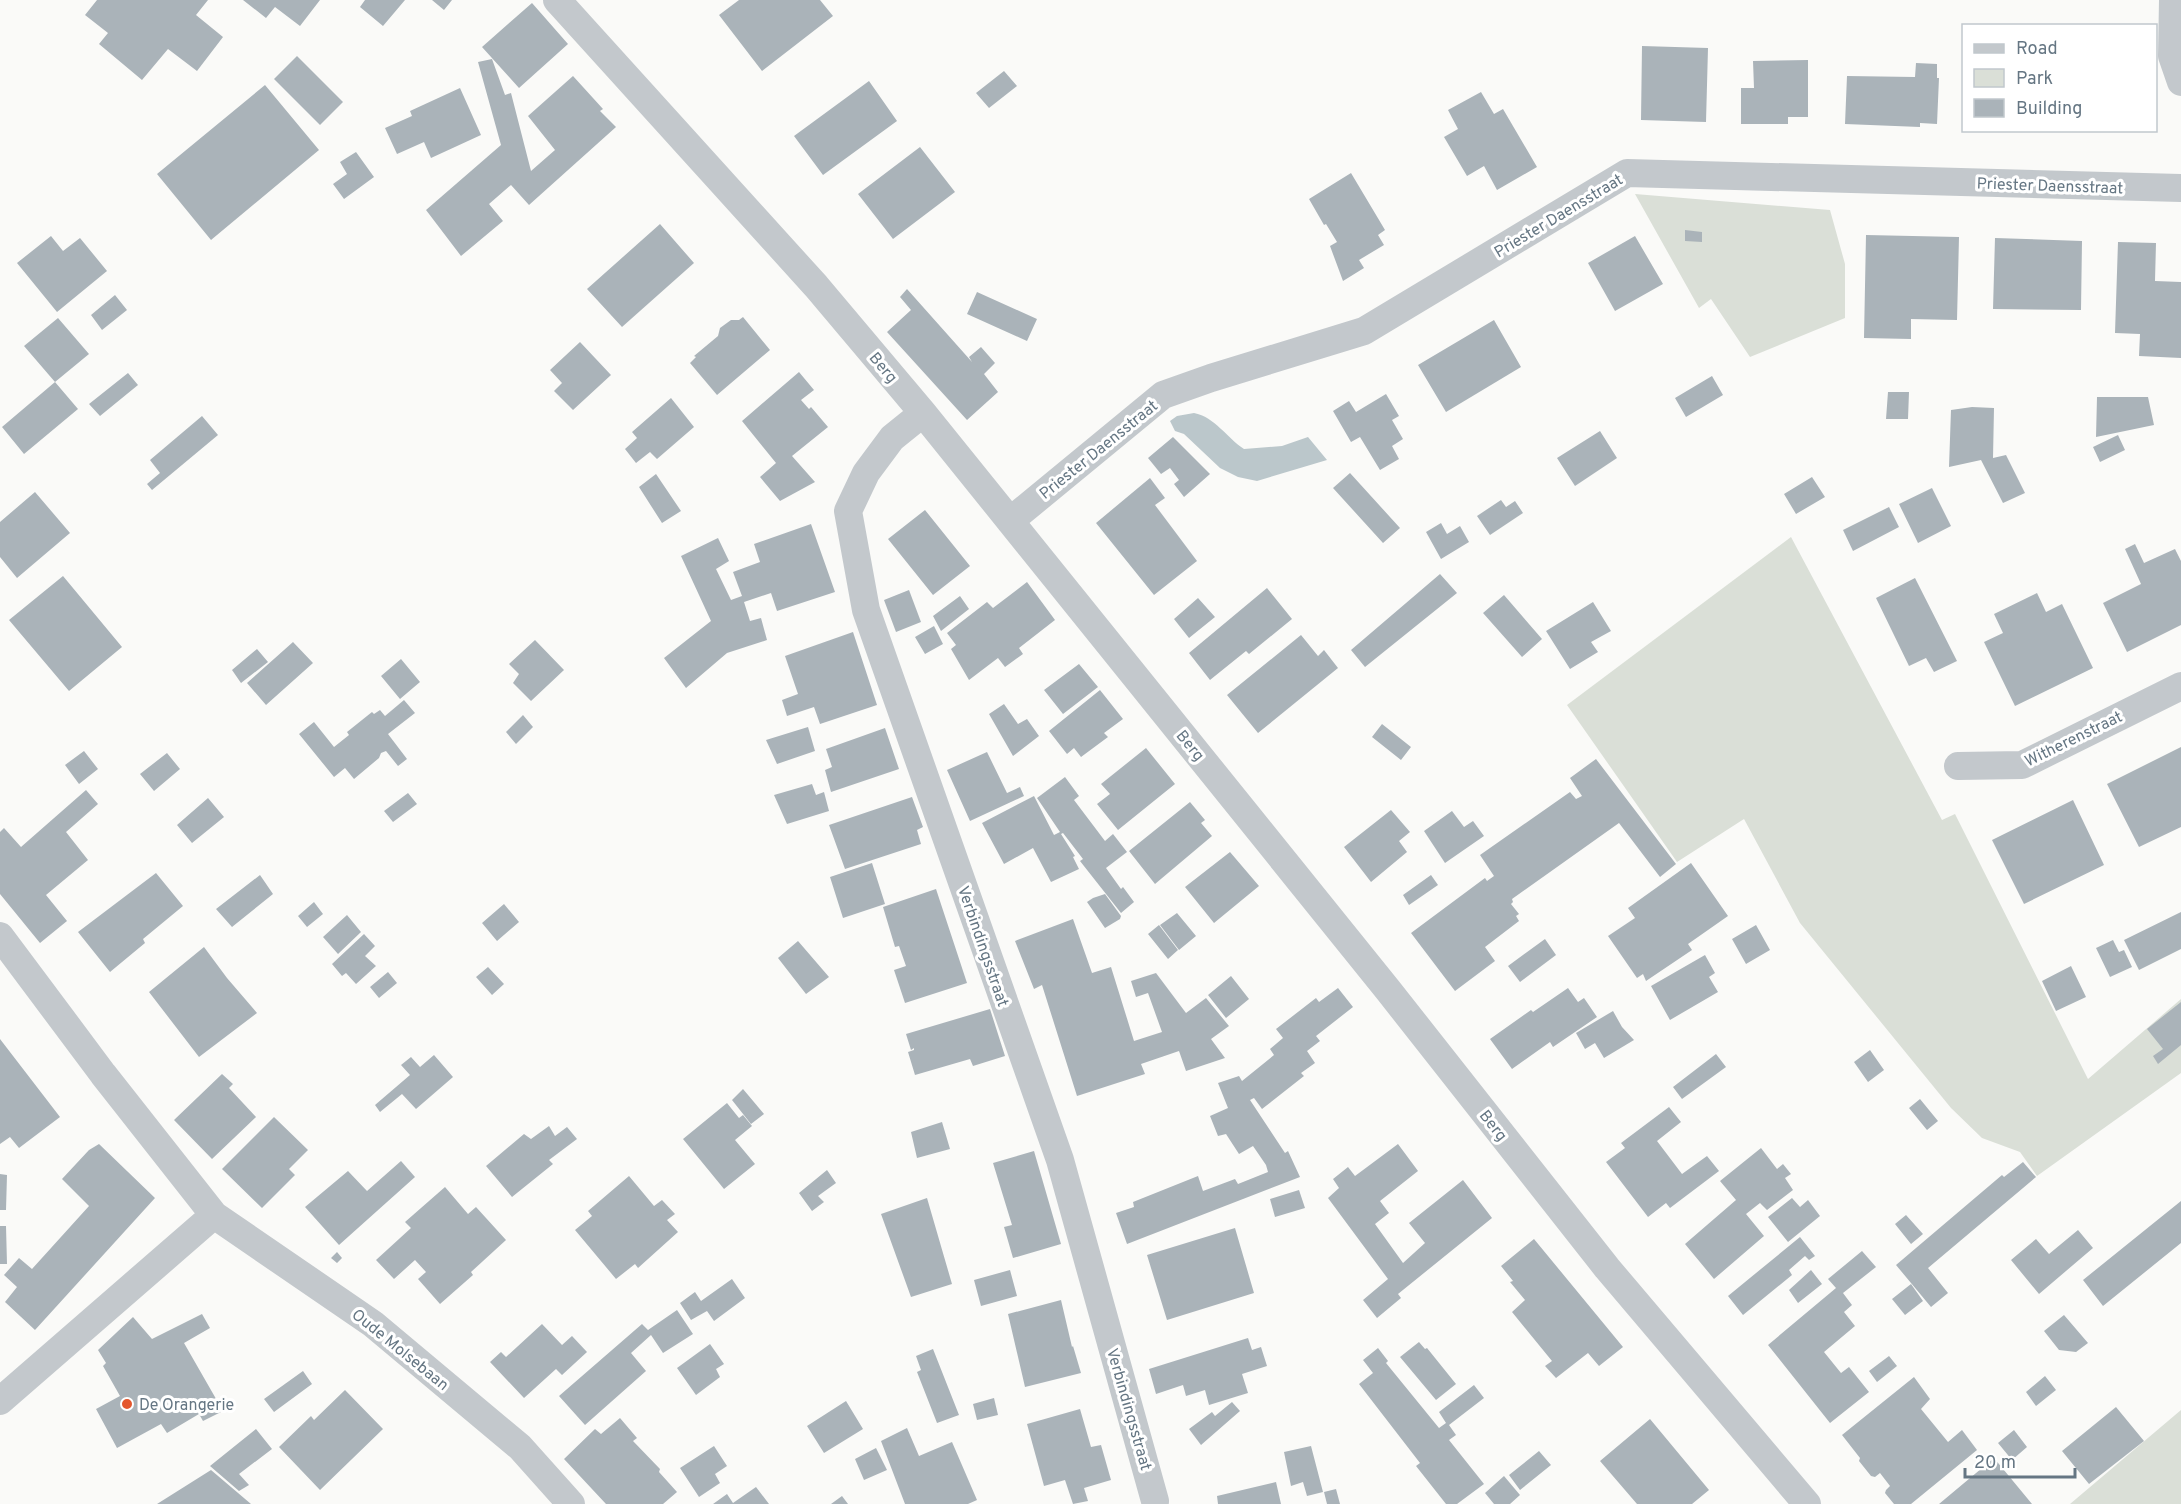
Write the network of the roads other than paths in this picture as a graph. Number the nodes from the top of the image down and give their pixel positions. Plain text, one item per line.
1 (557, 0) edge
2 (2173, 0) edge
3 (2181, 82) edge
4 (2181, 188) edge
5 (923, 413) junction
6 (1010, 521) junction
7 (2181, 686) edge
8 (1958, 766) dead end
9 (0, 936) edge
10 (214, 1215) junction
11 (0, 1401) edge
12 (1155, 1502) dead end
13 (571, 1504) edge
14 (1807, 1504) edge

1 - 5 street, Berg
2 - 3 street
4 - 6 street, Priester Daensstraat
5 - 6 street, Berg
5 - 12 street, Verbindingsstraat
6 - 14 street, Berg
7 - 8 street, Witherenstraat
9 - 10 street, Oude Molsebaan
10 - 11 street
10 - 13 street, Oude Molsebaan

